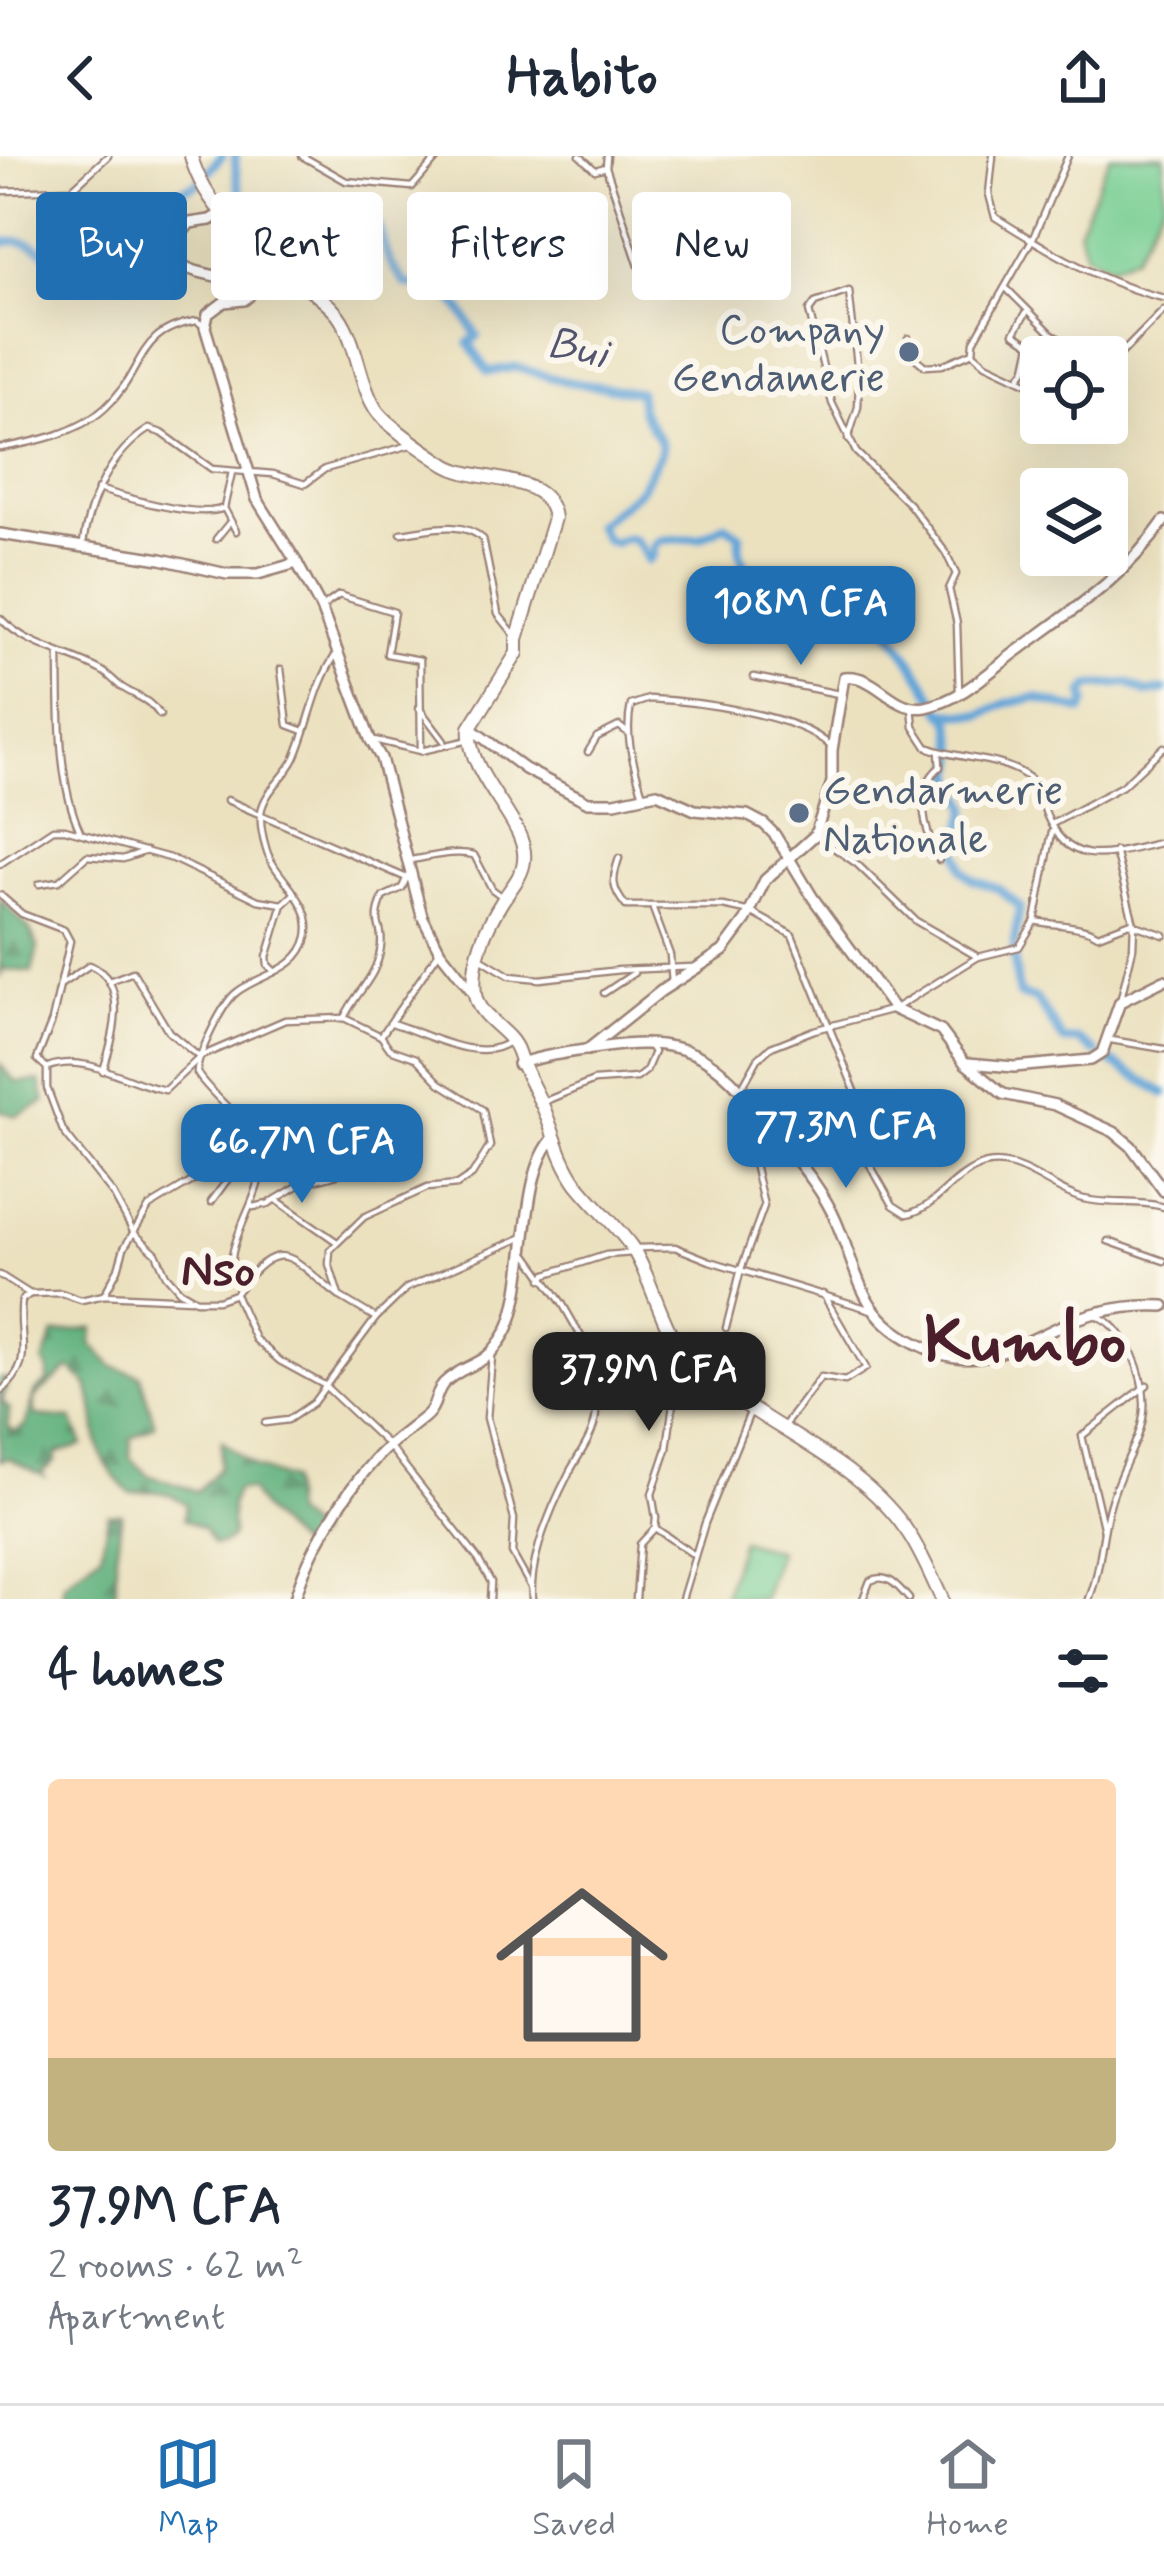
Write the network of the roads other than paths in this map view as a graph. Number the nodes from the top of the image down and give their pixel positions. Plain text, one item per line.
1 (108, 156) edge
2 (302, 156) edge
3 (439, 156) edge
4 (580, 156) edge
5 (607, 156) edge
6 (993, 156) edge
7 (1068, 156) edge
8 (193, 163) edge
9 (606, 167) junction
10 (0, 191) edge
11 (211, 199) edge
12 (211, 219) edge
13 (1033, 238) junction
14 (632, 245) edge
15 (211, 274) edge
16 (1006, 289) junction
17 (1164, 298) edge
18 (244, 300) edge
19 (325, 300) edge
20 (1164, 310) edge
21 (1027, 311) junction
22 (203, 321) junction
23 (1055, 336) edge
24 (1020, 337) edge
25 (908, 338) dead end
26 (1128, 347) edge
27 (973, 352) junction
28 (1020, 376) edge
29 (1018, 379) joint
30 (848, 439) junction
31 (415, 442) junction
32 (0, 448) edge
33 (232, 472) junction
34 (248, 475) junction
35 (98, 489) junction
36 (224, 508) junction
37 (1164, 521) edge
38 (229, 523) junction
39 (236, 531) dead end
40 (401, 533) dead end
41 (0, 534) edge
42 (216, 538) dead end
43 (82, 548) junction
44 (297, 563) junction
45 (321, 608) junction
46 (0, 618) edge
47 (518, 639) junction
48 (338, 651) junction
49 (59, 656) junction
50 (281, 669) dead end
51 (754, 677) dead end
52 (958, 692) junction
53 (838, 694) junction
54 (912, 707) junction
55 (419, 708) junction
56 (160, 715) dead end
57 (628, 719) junction
58 (619, 726) junction
59 (304, 731) junction
60 (628, 733) junction
61 (470, 734) junction
62 (370, 739) junction
63 (446, 743) junction
64 (1164, 748) edge
65 (832, 750) junction
66 (421, 751) junction
67 (588, 752) dead end
68 (939, 752) junction
69 (644, 796) junction
70 (227, 800) dead end
71 (260, 815) junction
72 (1052, 828) junction
73 (80, 831) junction
74 (815, 835) junction
75 (1164, 842) edge
76 (146, 851) junction
77 (1115, 851) junction
78 (619, 858) dead end
79 (410, 860) junction
80 (939, 860) dead end
81 (788, 862) junction
82 (0, 864) edge
83 (410, 879) junction
84 (39, 884) dead end
85 (295, 893) junction
86 (0, 895) edge
87 (504, 898) junction
88 (283, 904) junction
89 (653, 909) junction
90 (751, 912) junction
91 (1035, 921) junction
92 (1133, 924) junction
93 (1164, 934) edge
94 (440, 951) junction
95 (477, 956) junction
96 (978, 956) junction
97 (673, 967) junction
98 (701, 967) junction
99 (639, 971) junction
100 (276, 973) junction
101 (1164, 980) edge
102 (109, 981) junction
103 (672, 984) junction
104 (60, 985) junction
105 (604, 993) dead end
106 (475, 995) junction
107 (1120, 1002) junction
108 (894, 1009) junction
109 (344, 1018) junction
110 (392, 1023) junction
111 (831, 1025) junction
112 (380, 1036) junction
113 (1105, 1040) junction
114 (510, 1041) junction
115 (639, 1044) junction
116 (1164, 1049) edge
117 (587, 1050) junction
118 (198, 1058) junction
119 (965, 1063) junction
120 (518, 1064) junction
121 (47, 1068) junction
122 (103, 1071) junction
123 (741, 1089) junction
124 (542, 1103) junction
125 (554, 1138) junction
126 (261, 1153) junction
127 (245, 1156) junction
128 (349, 1171) dead end
129 (1164, 1191) edge
130 (276, 1200) junction
131 (211, 1202) dead end
132 (253, 1207) junction
133 (1164, 1207) edge
134 (134, 1233) junction
135 (522, 1238) junction
136 (1108, 1241) dead end
137 (337, 1242) junction
138 (633, 1250) junction
139 (1164, 1261) edge
140 (741, 1269) junction
141 (0, 1275) edge
142 (542, 1279) junction
143 (237, 1291) junction
144 (30, 1294) junction
145 (823, 1294) junction
146 (104, 1295) junction
147 (339, 1296) junction
148 (196, 1300) junction
149 (1164, 1306) edge
150 (872, 1310) junction
151 (1116, 1310) junction
152 (1093, 1314) junction
153 (376, 1318) junction
154 (1114, 1323) junction
155 (726, 1328) dead end
156 (679, 1350) junction
157 (491, 1356) junction
158 (324, 1385) junction
159 (1147, 1385) junction
160 (0, 1392) edge
161 (751, 1410) junction
162 (265, 1424) dead end
163 (783, 1428) junction
164 (389, 1446) junction
165 (655, 1528) junction
166 (1104, 1533) junction
167 (694, 1555) junction
168 (531, 1587) junction
169 (295, 1599) edge
170 (490, 1599) edge
171 (532, 1599) edge
172 (636, 1599) edge
173 (682, 1599) edge
174 (863, 1599) edge
175 (909, 1599) edge
176 (942, 1599) edge
177 (1089, 1599) edge

1 - 10 street
2 - 3 street
4 - 9 street
5 - 9 street
6 - 13 street
7 - 13 street
8 - 11 highway
9 - 14 street
12 - 15 street
13 - 16 street
13 - 17 street
16 - 21 street
16 - 27 street
18 - 22 street
19 - 31 highway
20 - 26 street
21 - 23 street
21 - 24 street
22 - 32 street
22 - 34 street
25 - 27 street
27 - 29 street
28 - 29 street
30 - 30 street
30 - 52 street
31 - 34 street
31 - 47 highway
33 - 34 street
33 - 35 street
33 - 36 street
34 - 44 street
35 - 36 street
35 - 43 street
36 - 38 street
37 - 52 street
38 - 39 street
38 - 42 street
40 - 47 street
41 - 43 street
43 - 44 street
44 - 45 street
45 - 48 street
45 - 55 street
46 - 49 street
47 - 61 highway
48 - 59 street
48 - 62 street
49 - 56 street
49 - 73 street
50 - 59 street
51 - 53 street
52 - 54 street
53 - 54 street
53 - 65 street
54 - 68 street
55 - 63 street
55 - 66 street
57 - 58 street
57 - 60 street
57 - 65 street
58 - 60 street
58 - 67 street
59 - 71 street
60 - 69 street
61 - 63 street
61 - 69 street
61 - 87 highway
62 - 66 street
62 - 79 street
63 - 66 street
64 - 72 street
65 - 74 street
68 - 72 street
68 - 80 street
69 - 81 street
70 - 71 street
71 - 83 street
71 - 85 street
72 - 77 street
72 - 91 street
73 - 76 street
73 - 82 street
74 - 81 street
74 - 96 street
75 - 77 street
76 - 84 street
76 - 88 street
77 - 92 street
78 - 89 street
79 - 83 street
79 - 87 street
81 - 90 street
81 - 108 street
83 - 94 street
83 - 109 street
85 - 88 street
85 - 100 street
86 - 104 street
87 - 95 highway
88 - 100 street
89 - 90 street
89 - 97 street
90 - 98 street
90 - 111 street
91 - 92 street
91 - 96 street
92 - 93 street
92 - 107 street
94 - 106 street
94 - 110 street
95 - 99 street
95 - 106 highway
96 - 108 street
97 - 98 street
97 - 99 street
97 - 103 street
98 - 103 street
99 - 105 street
100 - 118 street
101 - 107 street
102 - 104 street
102 - 118 street
102 - 122 street
103 - 117 street
104 - 121 street
106 - 114 highway
107 - 113 street
108 - 111 street
108 - 119 street
109 - 112 street
109 - 118 street
110 - 112 street
110 - 114 street
111 - 123 street
111 - 133 street
112 - 137 street
113 - 116 street
113 - 119 street
114 - 120 highway
115 - 117 street
115 - 123 street
115 - 124 street
117 - 120 street
118 - 122 street
118 - 126 street
119 - 129 street
120 - 124 highway
121 - 122 street
121 - 134 street
123 - 140 street
123 - 150 street
124 - 125 highway
125 - 135 street
125 - 138 highway
126 - 127 street
126 - 132 street
127 - 131 street
127 - 134 street
128 - 130 street
130 - 132 street
130 - 137 street
132 - 143 street
134 - 146 street
134 - 148 street
135 - 142 street
135 - 153 street
135 - 157 street
136 - 139 street
137 - 147 street
138 - 140 street
138 - 142 street
138 - 156 highway
140 - 145 street
140 - 155 street
141 - 144 street
142 - 168 street
143 - 147 street
143 - 148 street
143 - 158 street
144 - 146 street
144 - 160 street
145 - 150 street
145 - 163 street
146 - 148 street
147 - 153 street
149 - 151 street
150 - 152 street
151 - 152 street
151 - 154 street
152 - 154 street
153 - 158 street
154 - 159 street
156 - 161 highway
156 - 165 street
157 - 164 street
157 - 168 street
158 - 162 street
158 - 164 street
159 - 166 street
159 - 166 street
161 - 163 highway
161 - 167 street
163 - 176 highway
164 - 169 street
164 - 170 street
165 - 167 street
165 - 172 street
166 - 177 street
167 - 173 street
168 - 171 street
174 - 175 street

